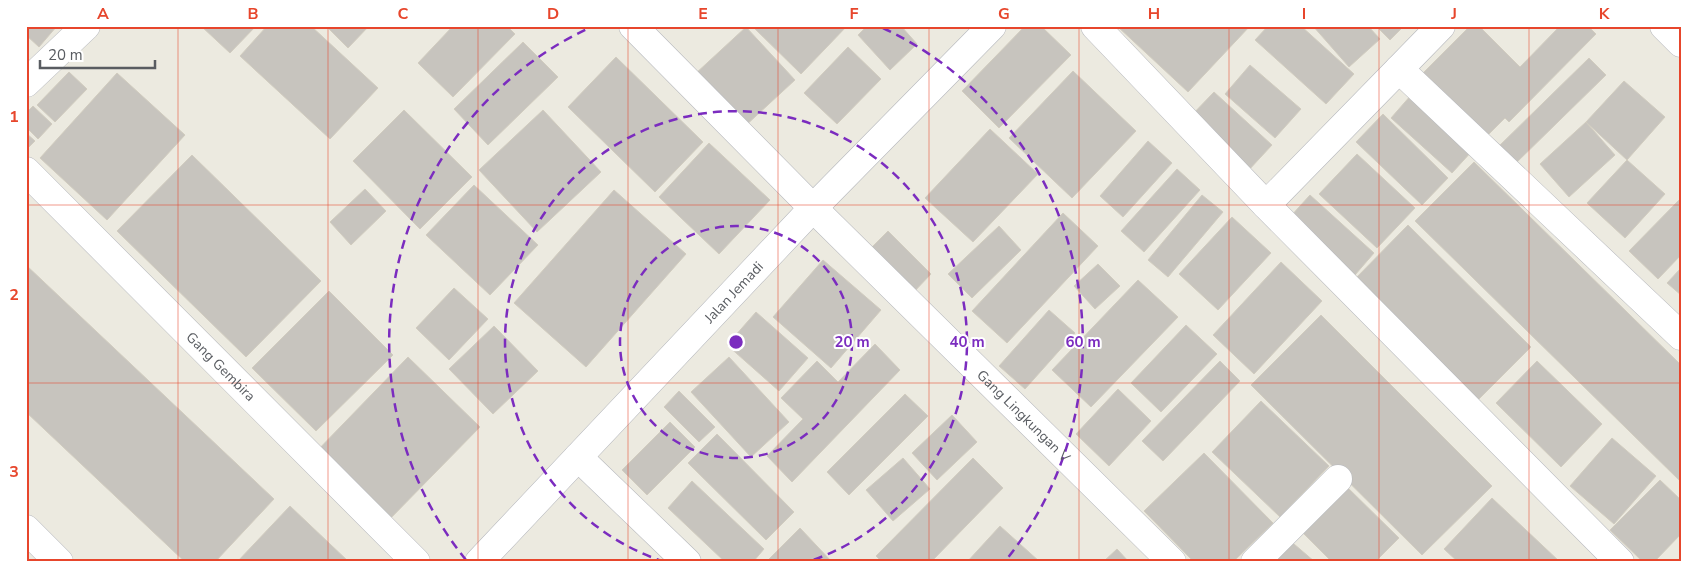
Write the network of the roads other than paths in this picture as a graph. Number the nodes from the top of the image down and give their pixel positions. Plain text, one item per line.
1 (86, 26) edge
2 (633, 26) edge
3 (992, 26) edge
4 (1094, 26) edge
5 (1441, 26) edge
6 (1664, 26) edge
7 (1681, 43) edge
8 (1399, 69) junction
9 (26, 83) edge
10 (26, 171) edge
11 (1266, 205) junction
12 (813, 208) junction
13 (1681, 336) edge
14 (578, 458) junction
15 (1338, 479) dead end
16 (26, 529) edge
17 (59, 562) edge
18 (416, 562) edge
19 (479, 562) edge
20 (687, 562) edge
21 (1172, 562) edge
22 (1255, 562) edge
23 (1620, 562) edge

1 - 9 street
2 - 12 street, Gang Lingkungan V
3 - 12 street, Jalan Jemadi
4 - 11 street
5 - 8 street
6 - 7 street
8 - 11 street
8 - 13 street
10 - 18 street, Gang Gembira
11 - 23 street
12 - 14 street, Jalan Jemadi
12 - 21 street, Gang Lingkungan V
14 - 19 street, Jalan Jemadi
14 - 20 street
15 - 22 street
16 - 17 street

